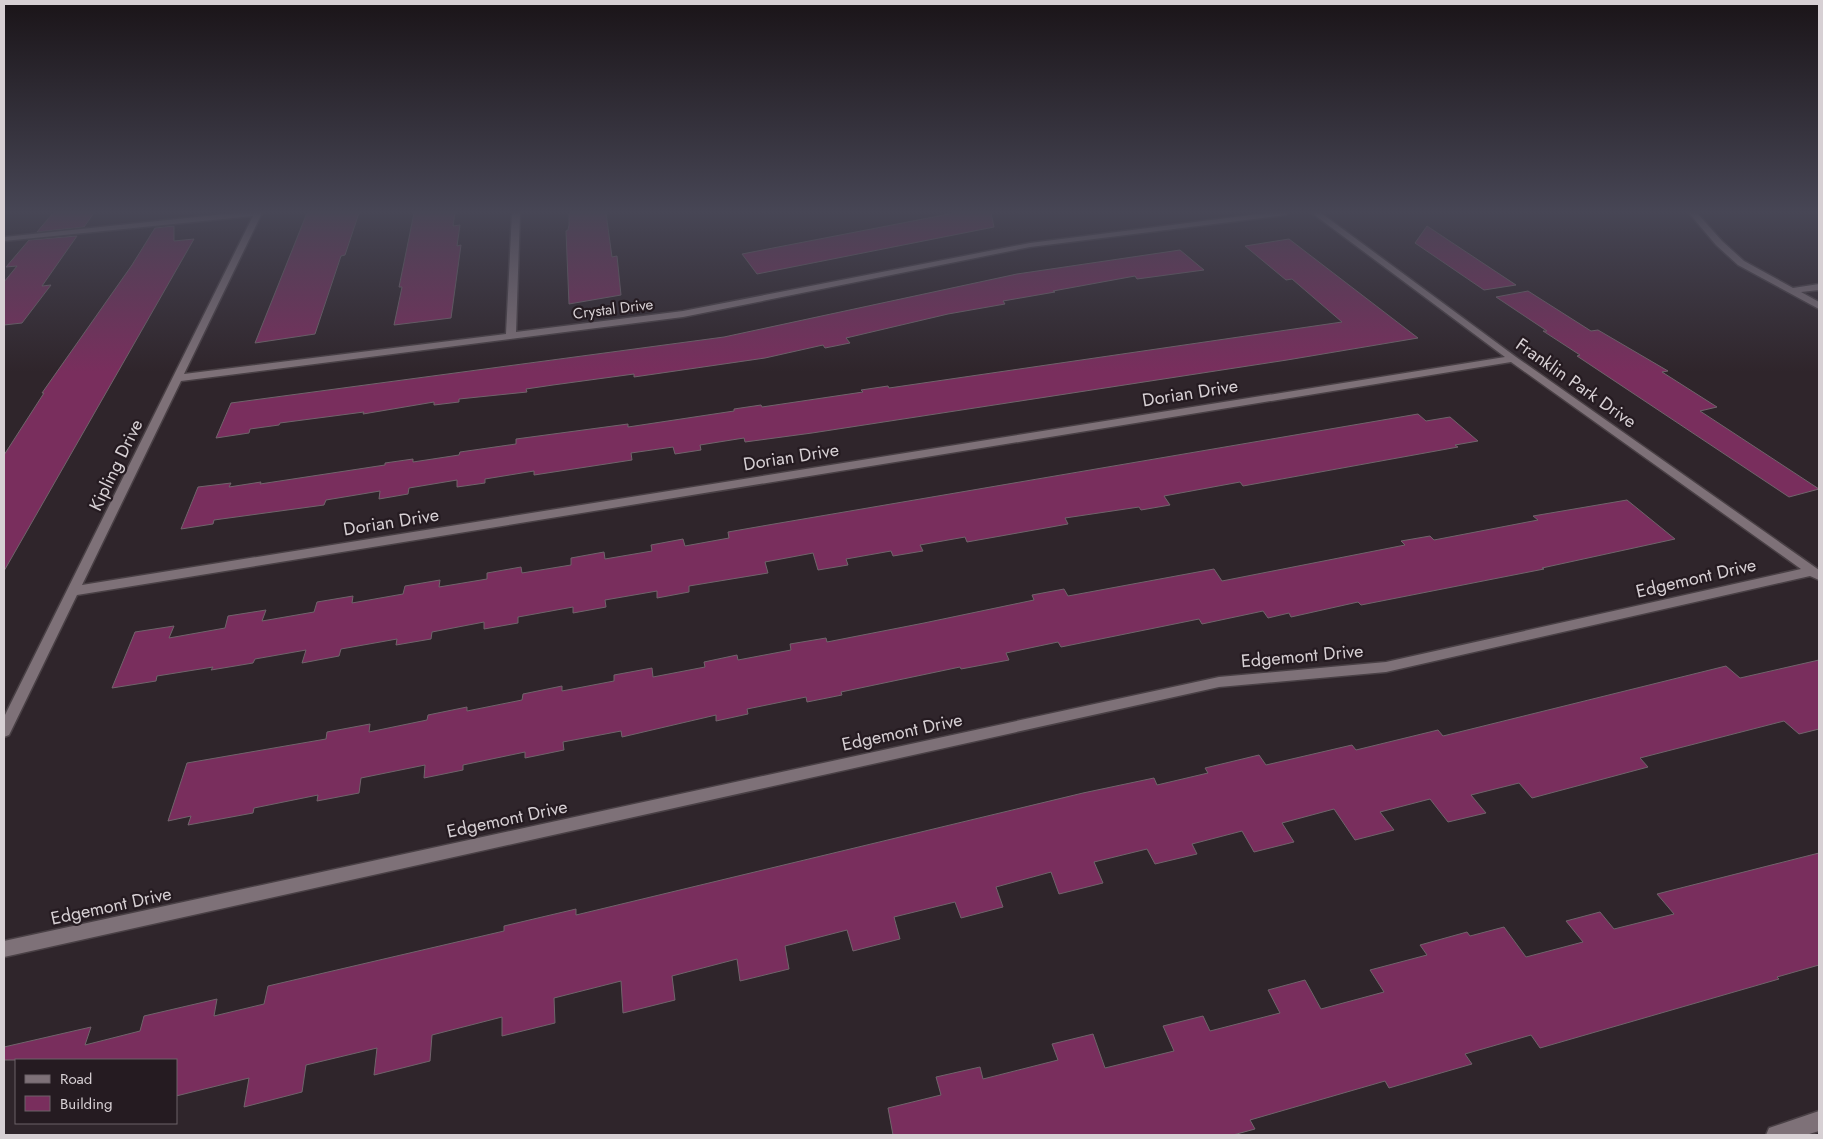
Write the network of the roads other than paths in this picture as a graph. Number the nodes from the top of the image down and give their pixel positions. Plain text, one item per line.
1 (232, 266) edge
2 (513, 266) edge
3 (926, 266) edge
4 (1388, 266) edge
5 (1745, 266) edge
6 (1819, 287) edge
7 (1791, 291) junction
8 (1819, 306) edge
9 (510, 336) junction
10 (1513, 359) junction
11 (178, 378) junction
12 (1815, 574) edge
13 (74, 591) junction
14 (4, 731) edge
15 (4, 949) edge
16 (1819, 1121) edge
17 (1776, 1135) edge

1 - 11 street, Kipling Drive
2 - 9 street
3 - 9 street, Crystal Drive
4 - 10 street, Franklin Park Drive
5 - 7 street
6 - 7 street
7 - 8 street
9 - 11 street, Crystal Drive
10 - 12 street, Franklin Park Drive
10 - 13 street, Dorian Drive
11 - 13 street, Kipling Drive
12 - 15 street, Edgemont Drive
13 - 14 street, Kipling Drive
16 - 17 street

